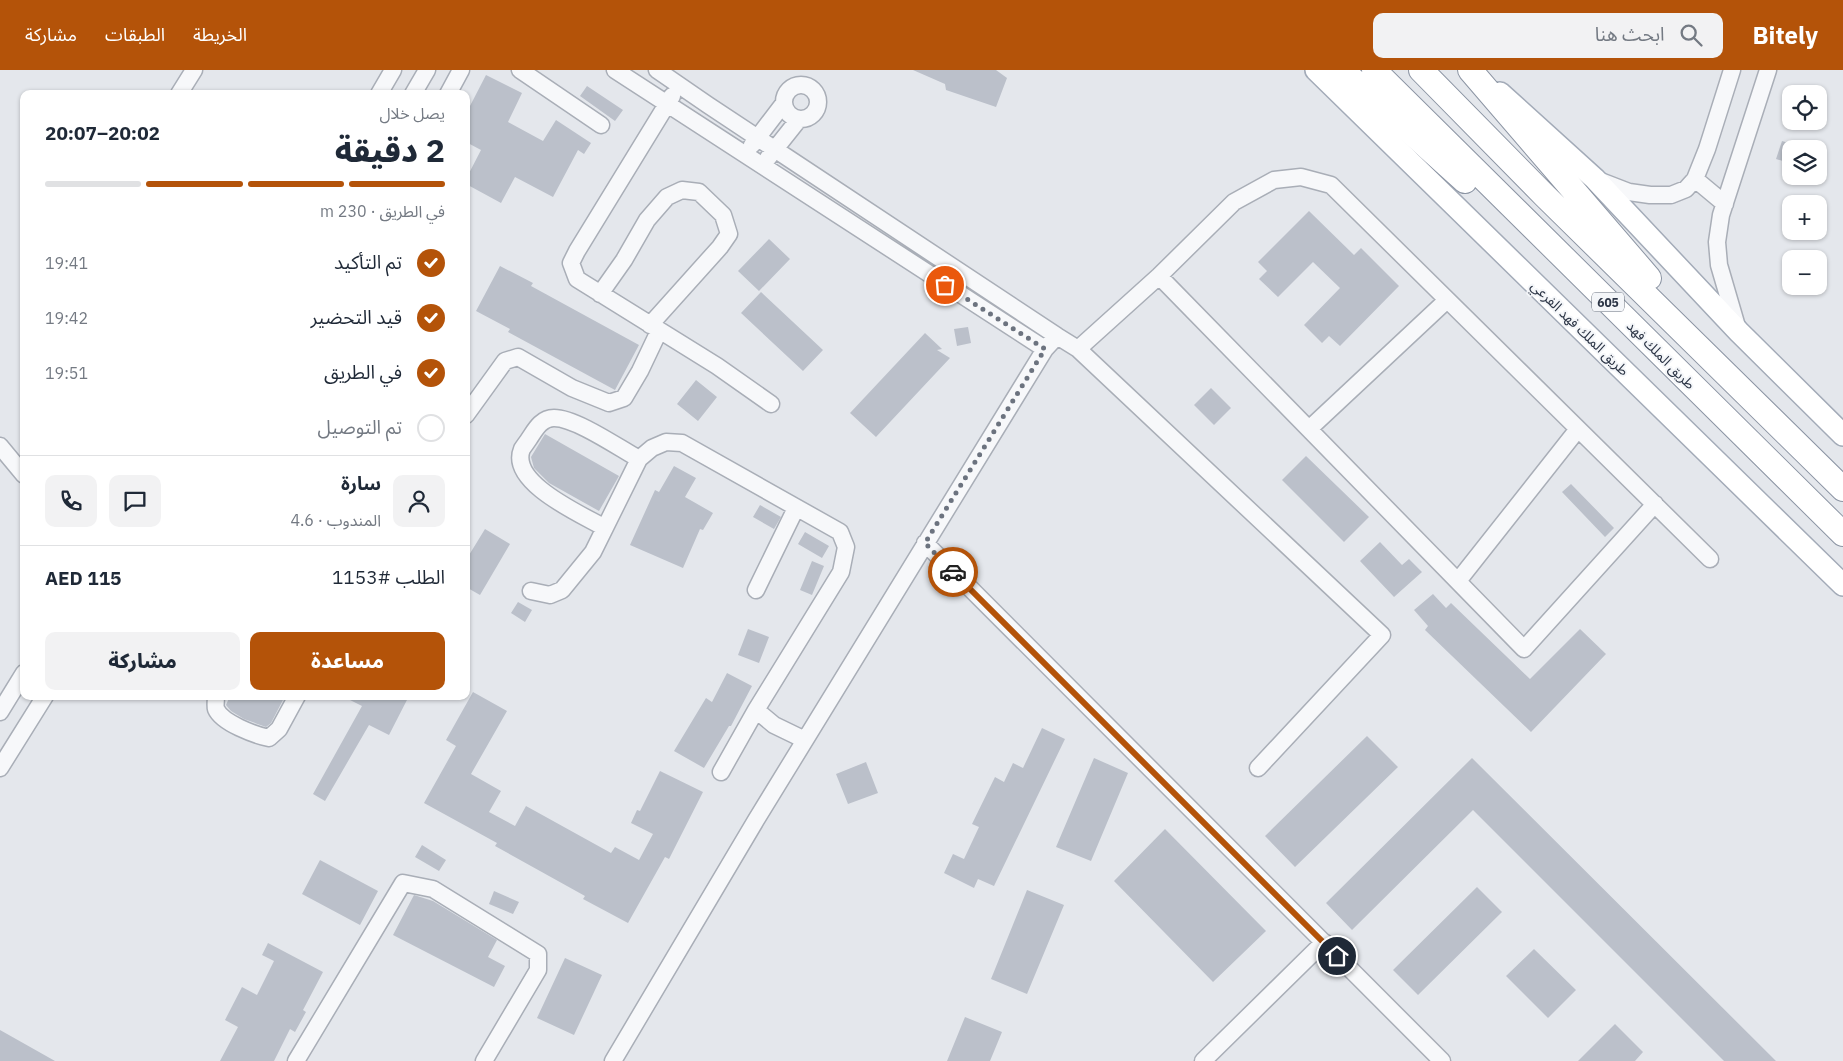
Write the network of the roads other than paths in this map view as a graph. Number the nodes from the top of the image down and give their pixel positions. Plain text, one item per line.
1 (194, 70) edge
2 (394, 70) edge
3 (427, 70) edge
4 (461, 70) edge
5 (520, 70) edge
6 (616, 70) edge
7 (657, 70) edge
8 (1316, 70) edge
9 (1342, 70) edge
10 (1374, 70) edge
11 (1421, 70) edge
12 (1470, 70) edge
13 (1476, 70) edge
14 (1732, 70) edge
15 (1768, 70) edge
16 (542, 76) edge
17 (679, 85) junction
18 (182, 90) edge
19 (382, 90) edge
20 (415, 90) edge
21 (450, 90) edge
22 (784, 103) junction
23 (667, 104) junction
24 (800, 119) junction
25 (601, 125) dead end
26 (758, 138) junction
27 (774, 149) junction
28 (744, 154) junction
29 (763, 167) junction
30 (1595, 179) junction
31 (1695, 179) junction
32 (1725, 204) junction
33 (1159, 276) junction
34 (600, 294) junction
35 (1447, 300) junction
36 (654, 328) junction
37 (1739, 332) junction
38 (1058, 336) junction
39 (1045, 349) junction
40 (1078, 349) junction
41 (1699, 393) junction
42 (771, 404) dead end
43 (1759, 406) junction
44 (470, 409) edge
45 (1309, 429) junction
46 (1578, 429) junction
47 (1843, 435) edge
48 (0, 446) edge
49 (639, 459) junction
50 (20, 469) edge
51 (1843, 489) edge
52 (1655, 504) junction
53 (796, 508) junction
54 (605, 528) junction
55 (1843, 534) edge
56 (925, 543) junction
57 (1710, 559) dead end
58 (1458, 582) junction
59 (1843, 585) edge
60 (756, 590) dead end
61 (531, 591) dead end
62 (20, 680) edge
63 (42, 700) edge
64 (216, 700) edge
65 (295, 700) edge
66 (756, 710) junction
67 (0, 712) edge
68 (805, 740) junction
69 (0, 768) edge
70 (1258, 768) dead end
71 (721, 772) dead end
72 (1324, 942) junction
73 (618, 1059) edge
74 (296, 1061) edge
75 (484, 1061) edge
76 (1203, 1061) edge
77 (1442, 1061) edge

1 - 18 street
2 - 19 street
3 - 20 street
4 - 21 street
5 - 16 street
6 - 23 street
7 - 17 street
8 - 59 main road, طريق الملك فهد الفرعي
9 - 41 highway
10 - 41 highway, طريق الملك فهد / 605
11 - 43 highway, 605
12 - 43 highway
13 - 30 main road
14 - 31 street
15 - 32 street
16 - 25 street
17 - 23 street
17 - 26 street
22 - 24 street
22 - 24 street
22 - 26 street
23 - 28 street
23 - 34 street
24 - 27 street
26 - 27 street
26 - 28 street
27 - 29 street
27 - 38 street
28 - 29 street
29 - 39 street
30 - 31 street
30 - 37 main road
31 - 32 street
32 - 37 street
33 - 35 street
33 - 40 street
33 - 45 street
34 - 36 street
34 - 36 street
35 - 45 street
35 - 46 street
36 - 42 street
36 - 44 street
37 - 47 main road
38 - 39 street
38 - 40 street
39 - 56 street
40 - 70 street
41 - 55 highway, طريق الملك فهد / 605
43 - 51 highway, 605
45 - 58 street
46 - 52 street
46 - 58 street
48 - 50 street
49 - 53 street
49 - 54 street
49 - 54 street
52 - 57 street
52 - 58 street
53 - 60 street
53 - 66 street
54 - 61 street
56 - 68 street
56 - 72 street
62 - 67 street
63 - 69 street
64 - 65 street
66 - 68 street
66 - 71 street
68 - 73 street
72 - 76 street
72 - 77 street
74 - 75 street

